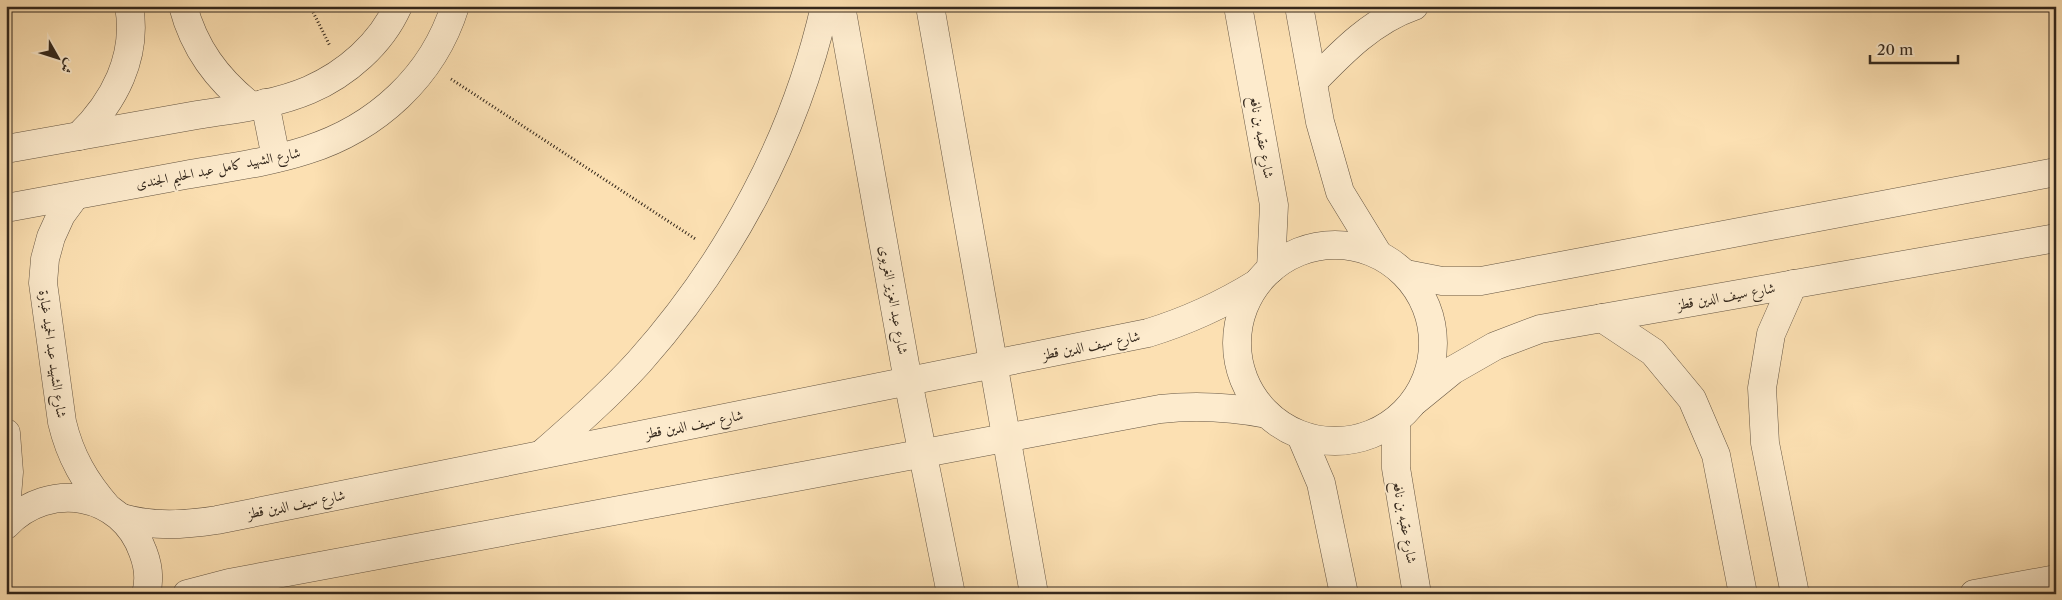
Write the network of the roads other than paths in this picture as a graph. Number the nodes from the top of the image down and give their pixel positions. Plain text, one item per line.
1 (129, 6) edge
2 (183, 6) edge
3 (398, 6) edge
4 (455, 6) edge
5 (826, 6) edge
6 (841, 6) edge
7 (930, 6) edge
8 (1238, 6) edge
9 (1299, 6) edge
10 (1414, 6) edge
11 (1313, 82) junction
12 (258, 105) junction
13 (79, 136) junction
14 (6, 149) edge
15 (276, 158) junction
16 (2056, 172) edge
17 (75, 196) junction
18 (6, 208) edge
19 (2056, 238) edge
20 (1378, 254) junction
21 (1406, 274) junction
22 (1263, 277) junction
23 (1793, 284) junction
24 (1602, 318) junction
25 (993, 364) junction
26 (908, 382) junction
27 (1415, 401) junction
28 (1267, 414) junction
29 (1396, 421) junction
30 (6, 433) edge
31 (1301, 436) junction
32 (1006, 438) junction
33 (922, 453) junction
34 (541, 455) junction
35 (6, 509) edge
36 (115, 513) junction
37 (6, 525) edge
38 (2056, 579) edge
39 (146, 594) edge
40 (187, 594) edge
41 (951, 594) edge
42 (1034, 594) edge
43 (1344, 594) edge
44 (1417, 594) edge
45 (1743, 594) edge
46 (1794, 594) edge
47 (1974, 594) edge

1 - 13 street
2 - 12 street
3 - 12 street
4 - 15 street, شارع الشهيد كامل عبد الحليم الجندى
5 - 34 street
6 - 26 street, شارع عبد العزيز الغربوى
7 - 25 street
8 - 22 street, شارع عقبه بن نافع
9 - 11 street
10 - 11 street
11 - 20 street
12 - 13 street
12 - 15 street
13 - 14 street
15 - 17 street, شارع الشهيد كامل عبد الحليم الجندى
16 - 21 street
17 - 18 street, شارع الشهيد كامل عبد الحليم الجندى
17 - 36 street, شارع الشهيد عبد الحميد غبارة
19 - 23 street, شارع سيف الدين قطز
20 - 21 street
20 - 22 street, شارع سيف الدين قطز
21 - 27 street
22 - 25 street, شارع سيف الدين قطز
22 - 28 street
23 - 24 street, شارع سيف الدين قطز
23 - 46 street
24 - 27 street, شارع سيف الدين قطز
24 - 45 street
25 - 26 street, شارع سيف الدين قطز
25 - 32 street
26 - 33 street, شارع عبد العزيز الغربوى
26 - 34 street, شارع سيف الدين قطز
27 - 29 street
28 - 31 street
28 - 32 street
29 - 31 street
29 - 44 street, شارع عقبه بن نافع
30 - 35 street
31 - 43 street
32 - 33 street
32 - 42 street
33 - 40 street
33 - 41 street, شارع عبد العزيز الغربوى
34 - 36 street, شارع سيف الدين قطز
36 - 37 street, شارع سيف الدين قطز
36 - 39 street, شارع الشهيد عبد الحميد غبارة
38 - 47 street

